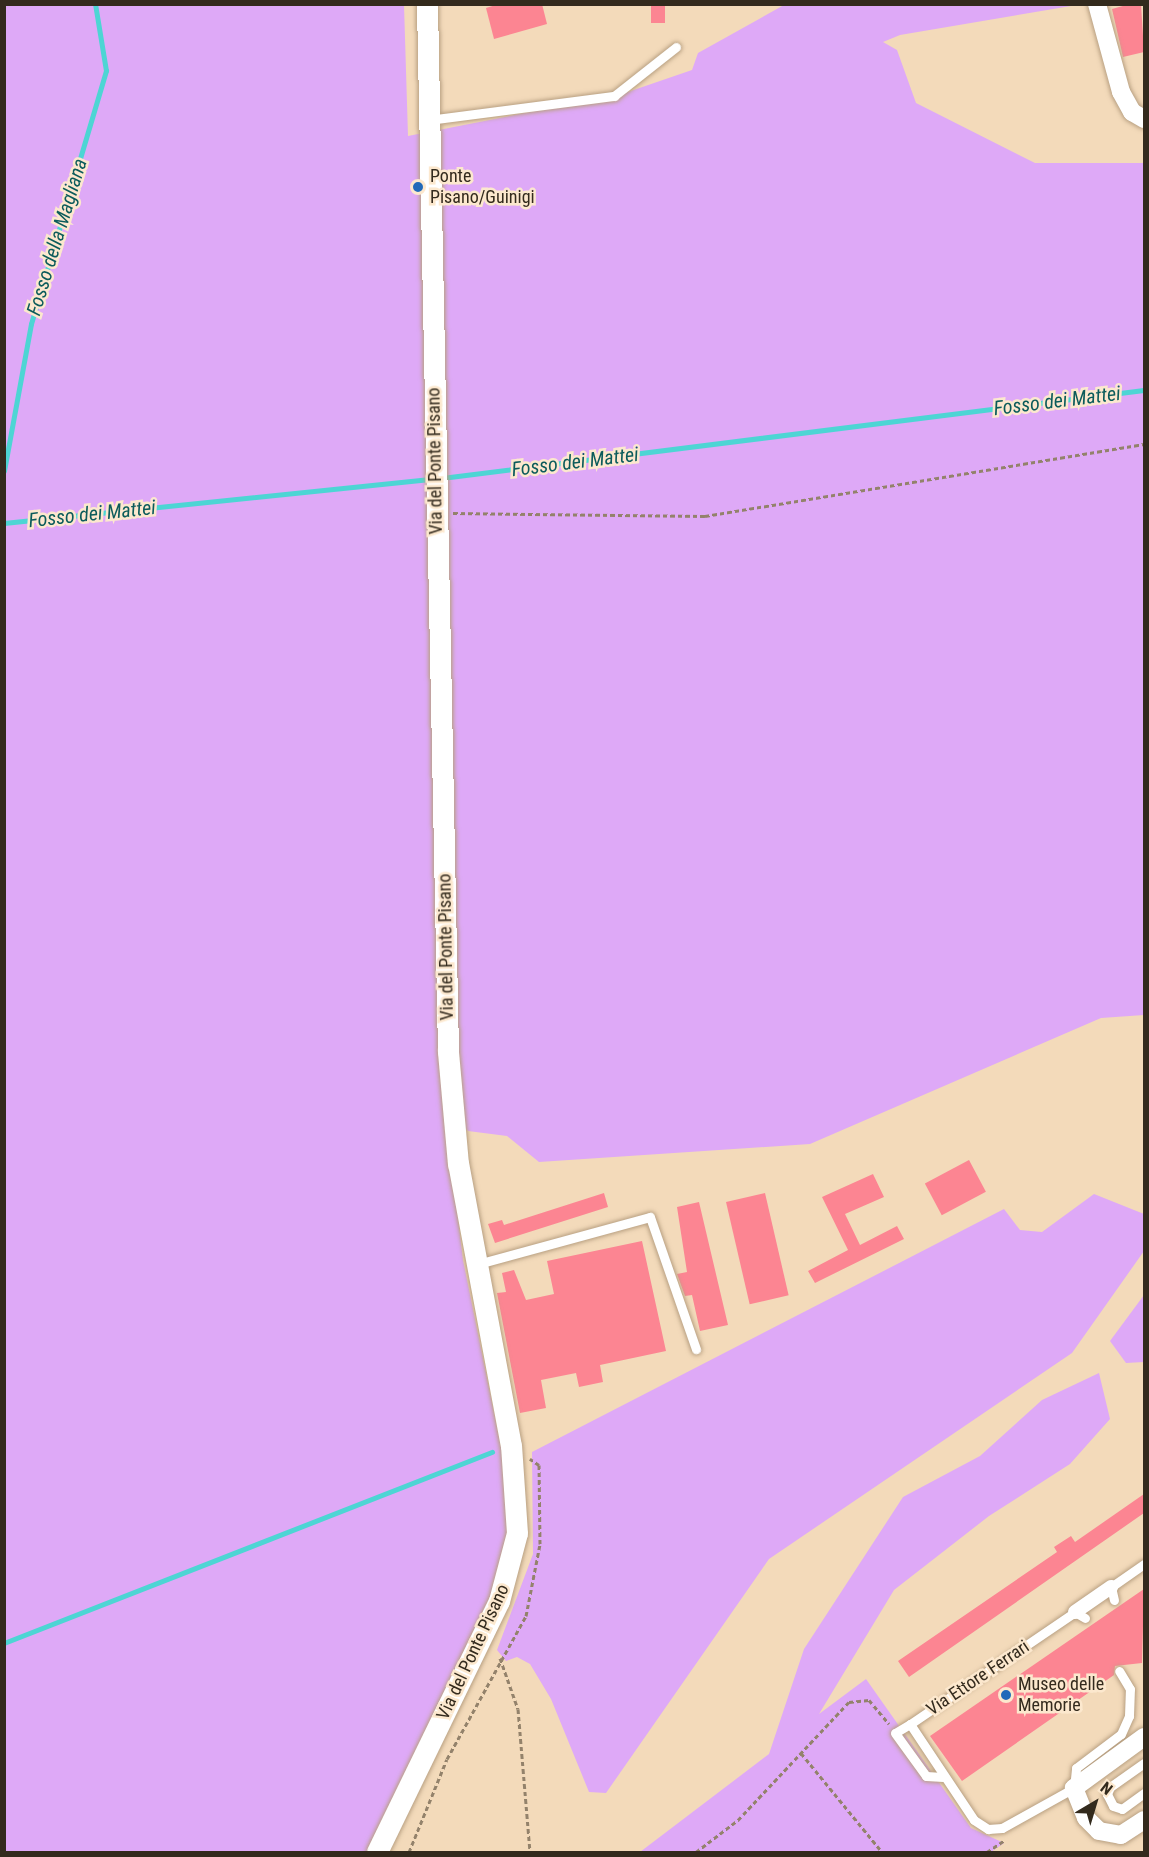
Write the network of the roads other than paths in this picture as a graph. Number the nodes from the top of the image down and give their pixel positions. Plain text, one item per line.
1 (427, 4) edge
2 (1097, 4) edge
3 (676, 47) dead end
4 (1144, 119) edge
5 (429, 120) junction
6 (476, 1265) junction
7 (696, 1349) dead end
8 (1144, 1564) edge
9 (1112, 1593) joint
10 (1080, 1615) joint
11 (1119, 1671) dead end
12 (910, 1724) junction
13 (1144, 1737) edge
14 (1144, 1762) edge
15 (943, 1777) junction
16 (1074, 1788) junction
17 (1144, 1793) edge
18 (1144, 1820) edge
19 (376, 1852) edge

1 - 5 street, Via del Ponte Pisano
2 - 4 street
3 - 5 lane
5 - 6 street, Via del Ponte Pisano
6 - 7 lane
6 - 19 street, Via del Ponte Pisano
8 - 9 lane, Via Ettore Ferrari
9 - 10 street, Via Ettore Ferrari
10 - 12 lane, Via Ettore Ferrari
11 - 16 lane
12 - 15 lane, Via Ettore Ferrari
12 - 15 lane
13 - 16 street
14 - 17 lane
15 - 16 lane, Via Ettore Ferrari
16 - 18 street

